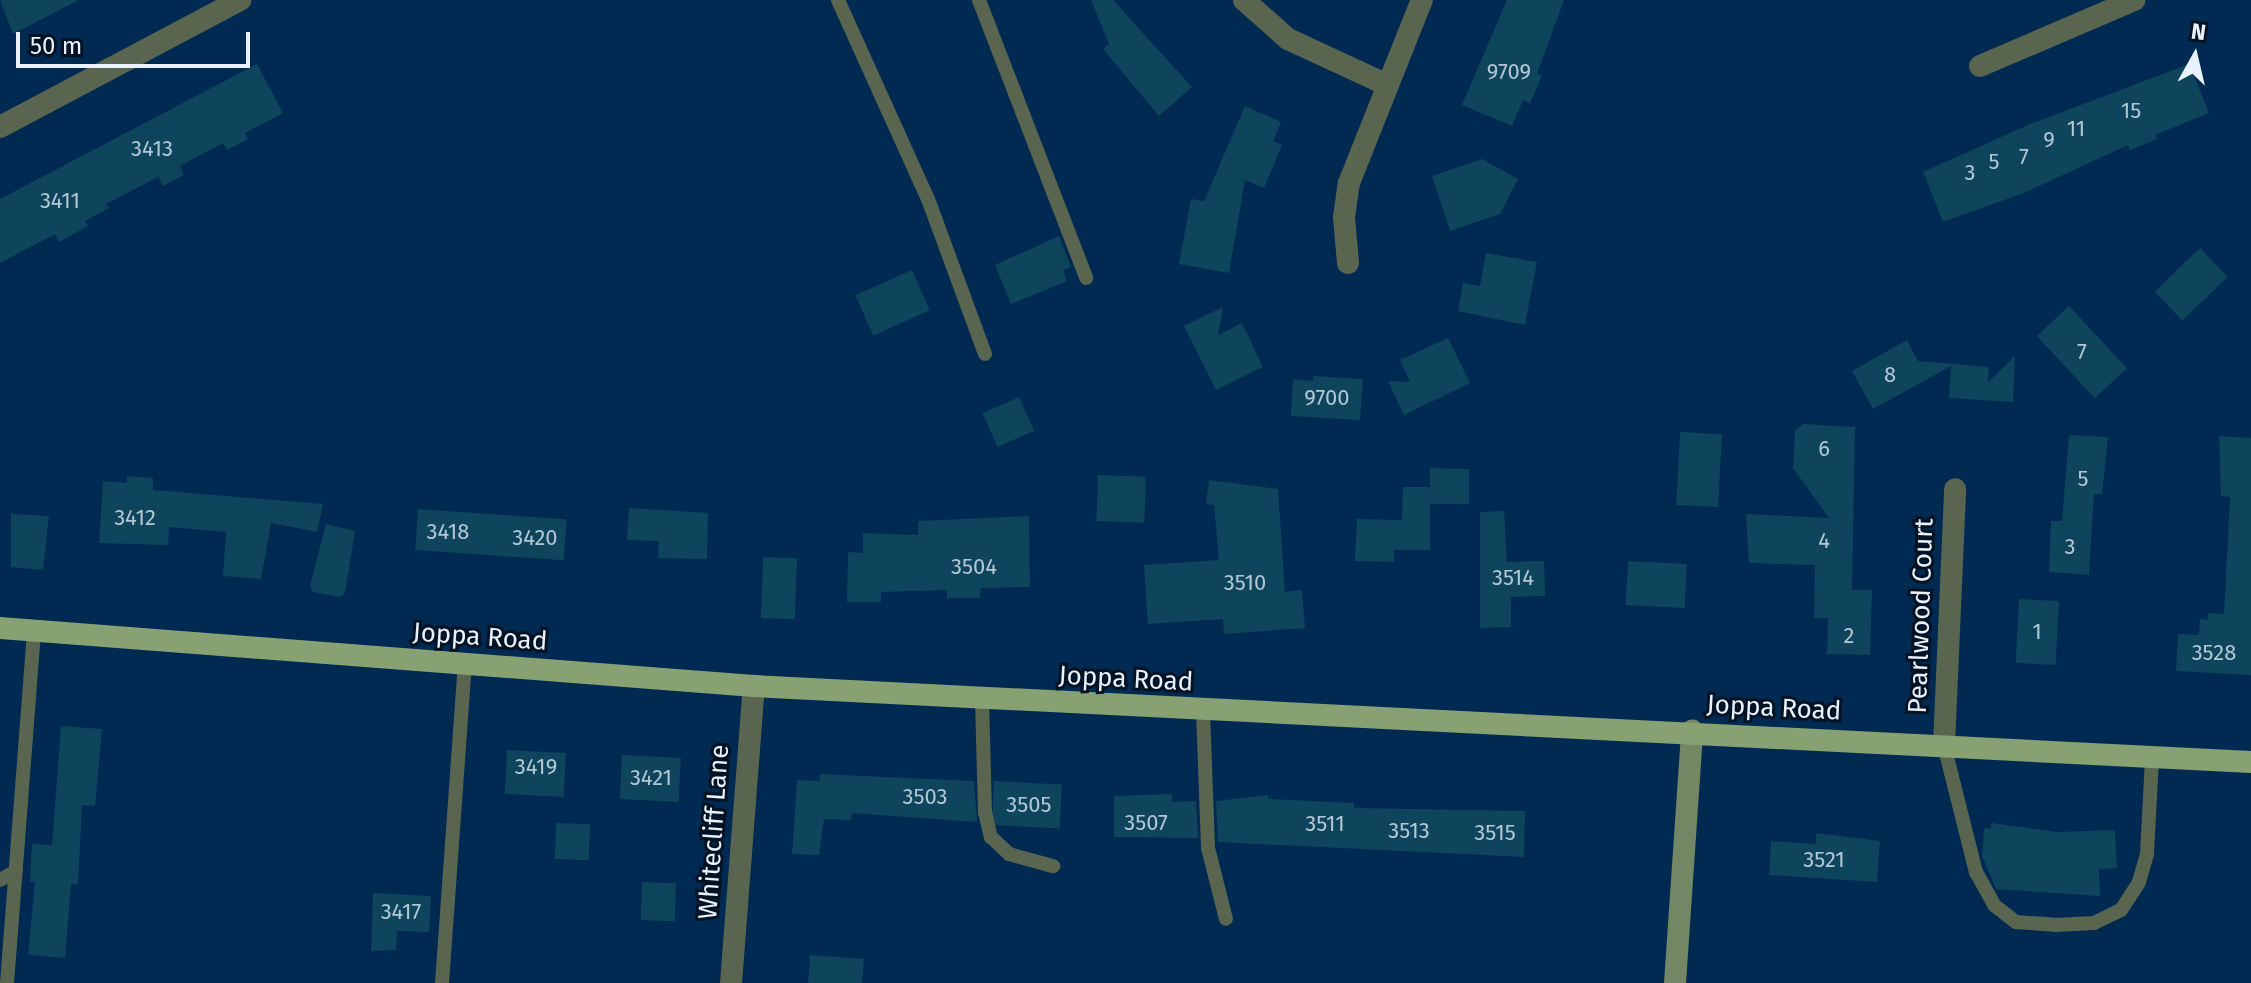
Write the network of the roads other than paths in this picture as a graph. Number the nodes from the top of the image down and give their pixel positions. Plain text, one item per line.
1 (240, 0) edge
2 (838, 0) edge
3 (979, 0) edge
4 (1244, 0) edge
5 (1422, 0) edge
6 (2134, 0) edge
7 (1980, 66) dead end
8 (1385, 84) junction
9 (0, 127) edge
10 (1348, 263) dead end
11 (1086, 278) dead end
12 (985, 354) dead end
13 (1955, 489) dead end
14 (0, 628) edge
15 (34, 630) junction
16 (465, 664) junction
17 (754, 686) junction
18 (982, 699) junction
19 (1203, 711) junction
20 (1692, 731) junction
21 (1944, 745) junction
22 (2152, 757) junction
23 (2251, 762) edge
24 (1053, 866) dead end
25 (16, 871) junction
26 (0, 880) edge
27 (1226, 919) dead end
28 (7, 983) edge
29 (442, 983) edge
30 (731, 983) edge
31 (1675, 983) edge

1 - 9 street
2 - 12 lane
3 - 11 lane
4 - 8 street
5 - 8 street
6 - 7 street
8 - 10 street
13 - 21 street, Pearlwood Court
14 - 15 main road, Joppa Road
15 - 16 main road, Joppa Road
15 - 25 lane
16 - 17 main road, Joppa Road
16 - 29 lane
17 - 18 main road, Joppa Road
17 - 30 street, Whitecliff Lane
18 - 19 main road, Joppa Road
18 - 24 lane
19 - 20 main road, Joppa Road
19 - 27 lane
20 - 21 main road, Joppa Road
20 - 31 main road
21 - 22 main road, Joppa Road
21 - 22 lane
22 - 23 main road, Joppa Road
25 - 26 lane
25 - 28 lane

